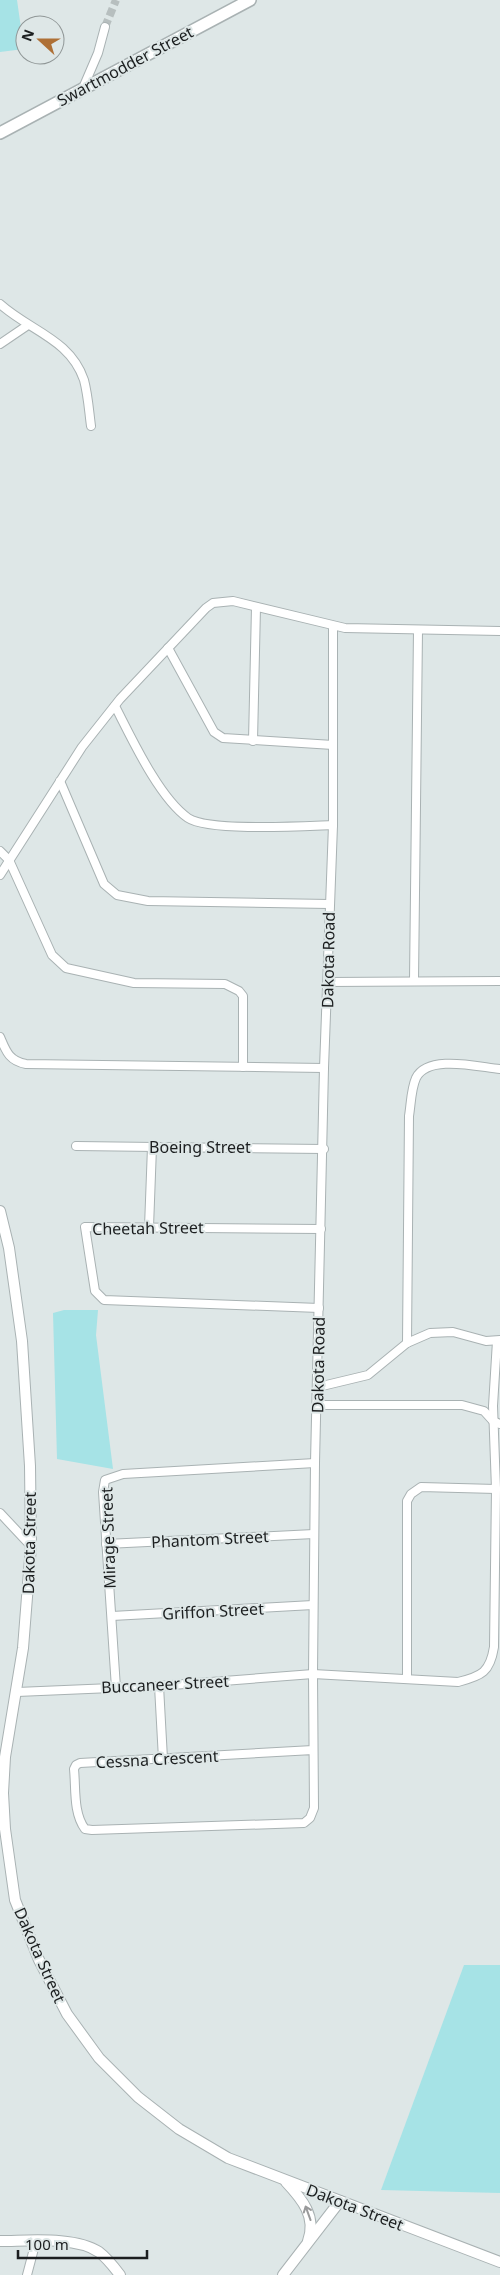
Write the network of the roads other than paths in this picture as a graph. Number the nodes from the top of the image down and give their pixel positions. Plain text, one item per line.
1 (250, 0) edge
2 (105, 27) tunnel mouth
3 (83, 88) junction
4 (0, 133) edge
5 (0, 304) edge
6 (28, 326) junction
7 (0, 344) edge
8 (91, 426) dead end
9 (256, 607) junction
10 (333, 626) junction
11 (418, 630) junction
12 (500, 631) edge
13 (168, 648) junction
14 (115, 706) junction
15 (252, 740) junction
16 (333, 745) junction
17 (60, 781) junction
18 (333, 825) junction
19 (0, 850) edge
20 (9, 860) junction
21 (0, 875) edge
22 (329, 904) junction
23 (414, 981) junction
24 (500, 981) edge
25 (328, 982) junction
26 (0, 1037) edge
27 (243, 1067) junction
28 (324, 1068) junction
29 (500, 1069) edge
30 (76, 1146) dead end
31 (152, 1147) junction
32 (324, 1149) junction
33 (0, 1211) edge
34 (149, 1227) junction
35 (321, 1229) junction
36 (319, 1308) junction
37 (498, 1340) edge
38 (407, 1343) junction
39 (318, 1387) junction
40 (317, 1404) junction
41 (497, 1422) edge
42 (315, 1463) junction
43 (496, 1489) junction
44 (0, 1513) edge
45 (314, 1534) junction
46 (106, 1544) junction
47 (31, 1546) junction
48 (313, 1605) junction
49 (112, 1616) junction
50 (313, 1674) junction
51 (407, 1677) junction
52 (159, 1686) junction
53 (116, 1688) junction
54 (17, 1692) junction
55 (313, 1750) junction
56 (163, 1760) junction
57 (304, 1823) joint
58 (283, 2179) junction
59 (340, 2201) junction
60 (0, 2241) edge
61 (36, 2241) junction
62 (301, 2253) junction
63 (500, 2262) edge
64 (27, 2275) edge
65 (120, 2275) edge
66 (283, 2275) edge

1 - 3 main road, Swartmodder Street
2 - 3 street
3 - 4 main road, Swartmodder Street
5 - 6 street
6 - 7 street
6 - 8 street
9 - 10 street
9 - 13 street
9 - 15 street
10 - 11 street
10 - 16 street, Dakota Road
11 - 12 street
11 - 23 street
13 - 14 street
13 - 15 street
14 - 17 street
14 - 18 street
15 - 16 street
16 - 18 street, Dakota Road
17 - 20 street
17 - 22 street
18 - 22 street, Dakota Road
19 - 20 street
20 - 21 street
20 - 27 street
22 - 25 street, Dakota Road
23 - 24 street
23 - 25 street
25 - 28 street, Dakota Road
26 - 27 street
27 - 28 street
28 - 32 street, Dakota Road
29 - 38 street
30 - 31 street, Boeing Street
31 - 32 street, Boeing Street
31 - 34 street
32 - 35 street, Dakota Road
33 - 47 street, Dakota Street
34 - 35 street, Cheetah Street
34 - 36 street, Cheetah Street
35 - 36 street, Dakota Road
36 - 39 street, Dakota Road
37 - 38 street
37 - 41 street, Buccaneer Street
38 - 39 street
39 - 40 street, Dakota Road
40 - 41 street
40 - 42 street, Dakota Road
41 - 43 street, Buccaneer Street
42 - 45 street, Dakota Road
42 - 46 street, Mirage Street
43 - 51 street, Buccaneer Street
43 - 51 street
44 - 47 street
45 - 46 street, Phantom Street
45 - 48 street, Dakota Road
46 - 49 street, Mirage Street
47 - 54 street, Dakota Street
48 - 49 street, Griffon Street
48 - 50 street, Dakota Road
49 - 53 street, Mirage Street
50 - 51 street, Buccaneer Street
50 - 52 street, Buccaneer Street
50 - 55 street, Dakota Road
52 - 53 street, Buccaneer Street
52 - 56 street
53 - 54 street, Buccaneer Street
54 - 58 street, Dakota Street
55 - 56 street, Cessna Crescent
55 - 57 street, Dakota Road
56 - 57 street, Cessna Crescent
58 - 59 street, Dakota Street
62 -> 58 street
59 - 62 street
59 - 63 street, Dakota Street
60 - 61 street
61 - 64 street
61 - 65 street
62 - 66 street

